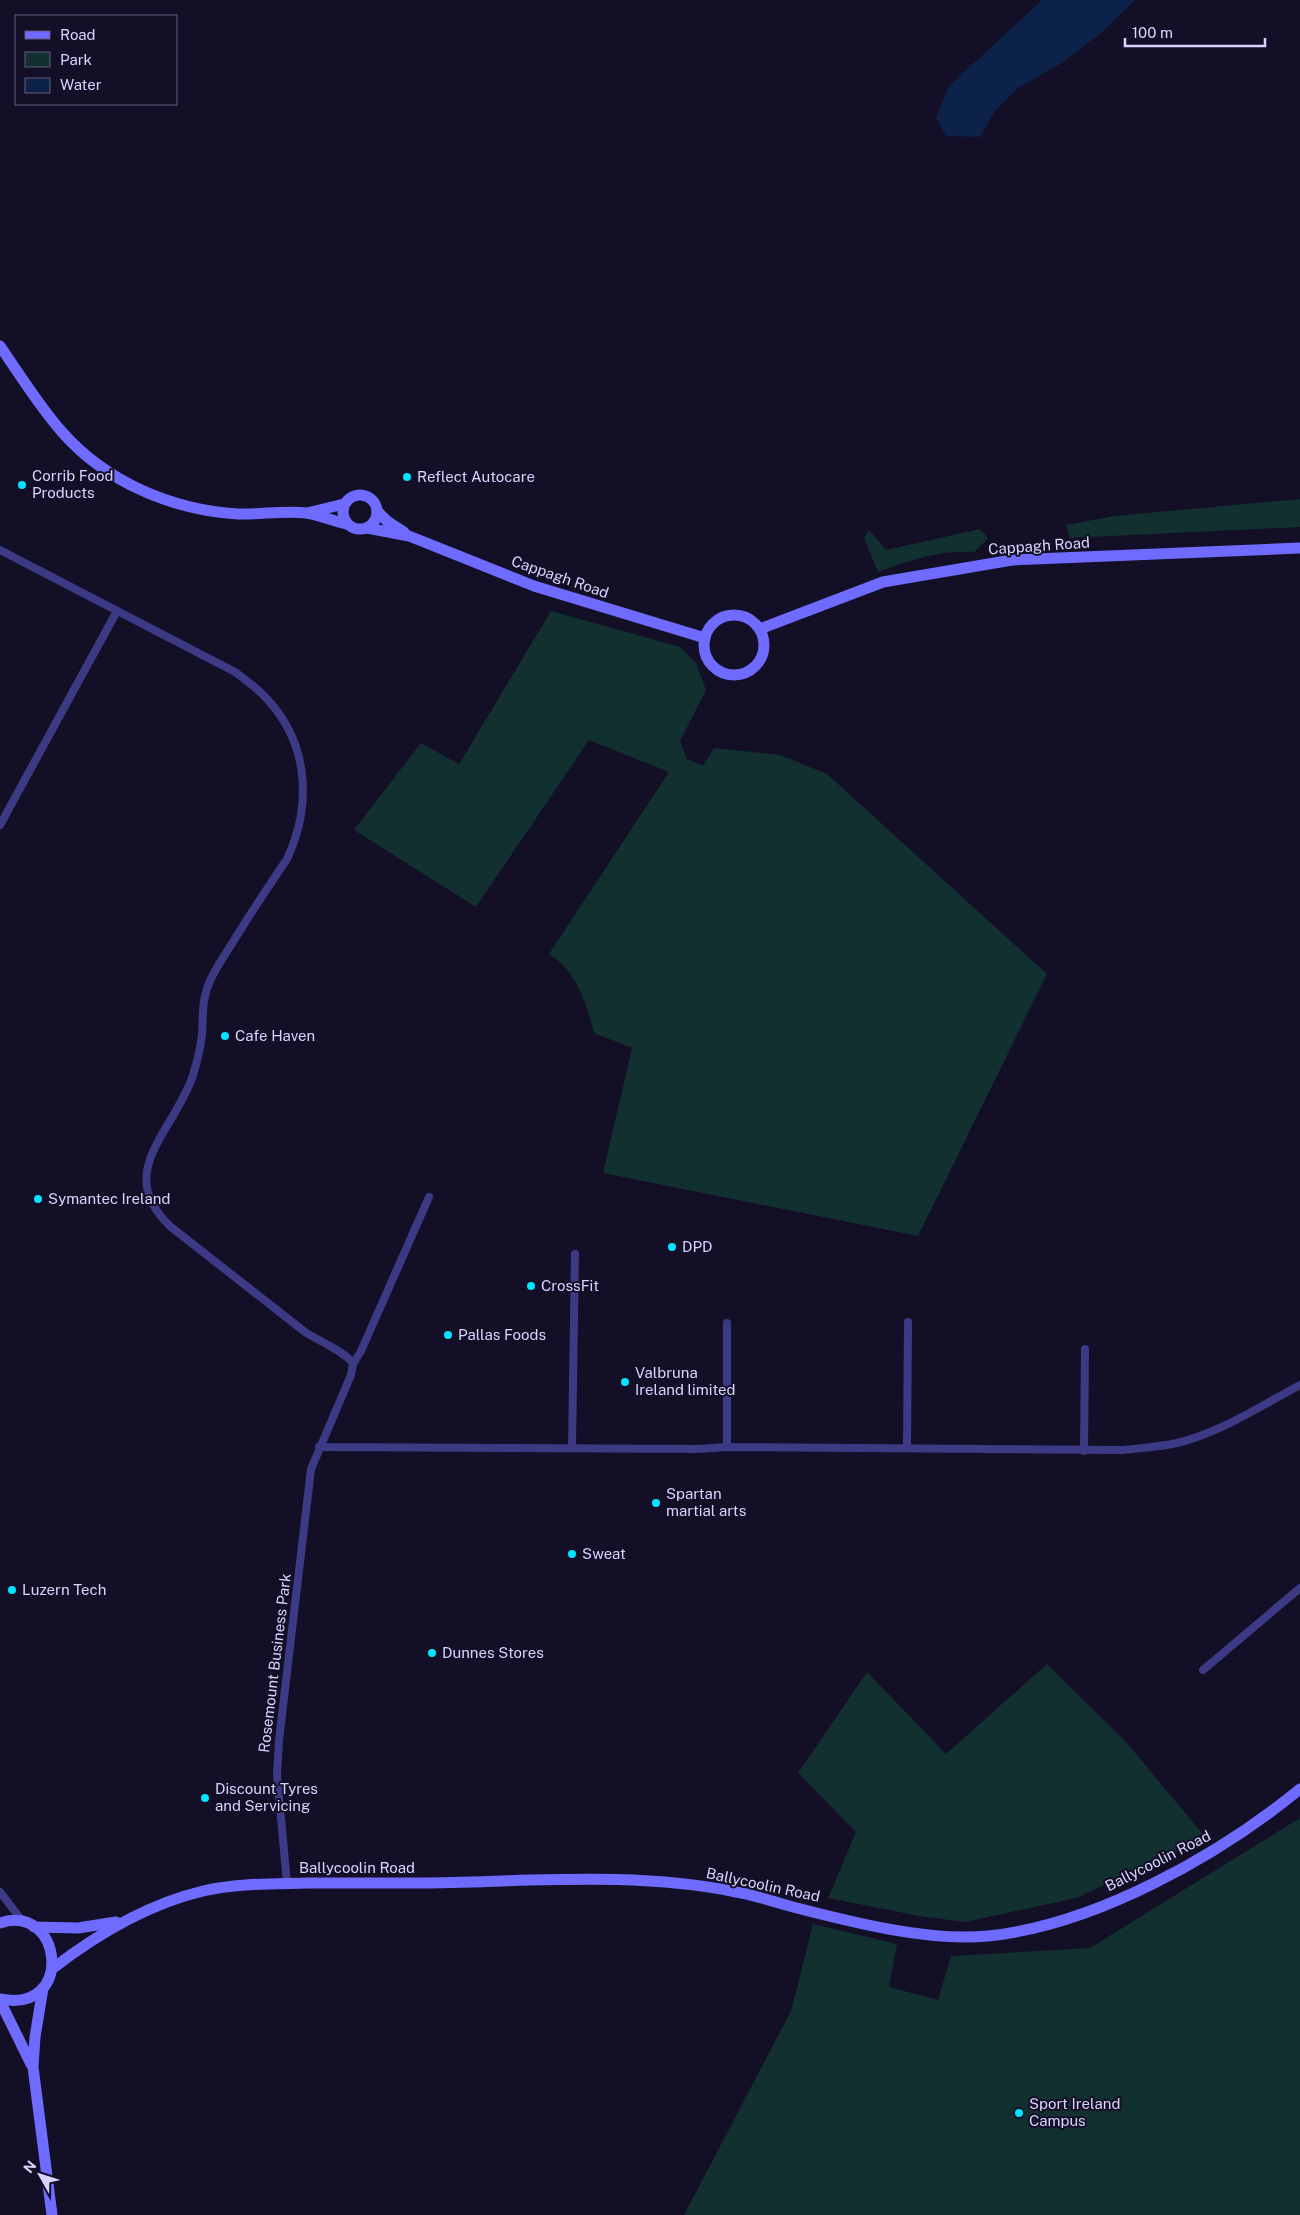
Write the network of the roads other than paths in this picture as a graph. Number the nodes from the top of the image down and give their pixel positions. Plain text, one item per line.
1 (0, 346) edge
2 (344, 504) junction
3 (377, 511) junction
4 (307, 513) junction
5 (347, 524) junction
6 (367, 528) junction
7 (410, 536) junction
8 (1300, 548) edge
9 (0, 550) edge
10 (117, 612) junction
11 (760, 630) junction
12 (705, 638) junction
13 (0, 825) edge
14 (429, 1197) dead end
15 (575, 1254) dead end
16 (908, 1322) dead end
17 (728, 1323) dead end
18 (1085, 1349) dead end
19 (353, 1364) junction
20 (1300, 1385) edge
21 (319, 1447) junction
22 (727, 1447) junction
23 (572, 1448) junction
24 (907, 1448) junction
25 (1084, 1451) junction
26 (1300, 1588) edge
27 (1203, 1670) dead end
28 (1300, 1789) edge
29 (287, 1884) junction
30 (0, 1892) edge
31 (127, 1920) junction
32 (0, 1923) edge
33 (29, 1924) junction
34 (52, 1969) junction
35 (43, 1988) junction
36 (0, 2000) edge
37 (33, 2067) junction
38 (52, 2215) edge

1 - 4 street, Cappagh Road
2 - 3 street, Cappagh Road
2 - 4 street, Cappagh Road
2 - 5 street
3 - 6 street
3 - 7 street, Cappagh Road
4 - 5 street, Cappagh Road
5 - 6 street, Cappagh Road
6 - 7 street, Cappagh Road
7 - 12 street, Cappagh Road
8 - 11 street, Cappagh Road
9 - 10 street
10 - 13 street
10 - 19 street
11 - 12 street
11 - 12 street
14 - 19 street, Rosemount Business Park
15 - 23 street
16 - 24 street
17 - 22 street
18 - 25 street
19 - 21 street, Rosemount Business Park
20 - 25 street
21 - 23 street
21 - 29 street, Rosemount Business Park
22 - 23 street
22 - 24 street
24 - 25 street
26 - 27 street
28 - 29 street, Ballycoolin Road
29 - 31 street, Ballycoolin Road
30 - 33 street
31 - 33 street, Ballycoolin Road
31 - 34 street, Ballycoolin Road
32 - 33 street, Ballycoolin Road
33 - 34 street
34 - 35 street
35 - 36 street
35 - 37 street
36 - 37 street
37 - 38 street

